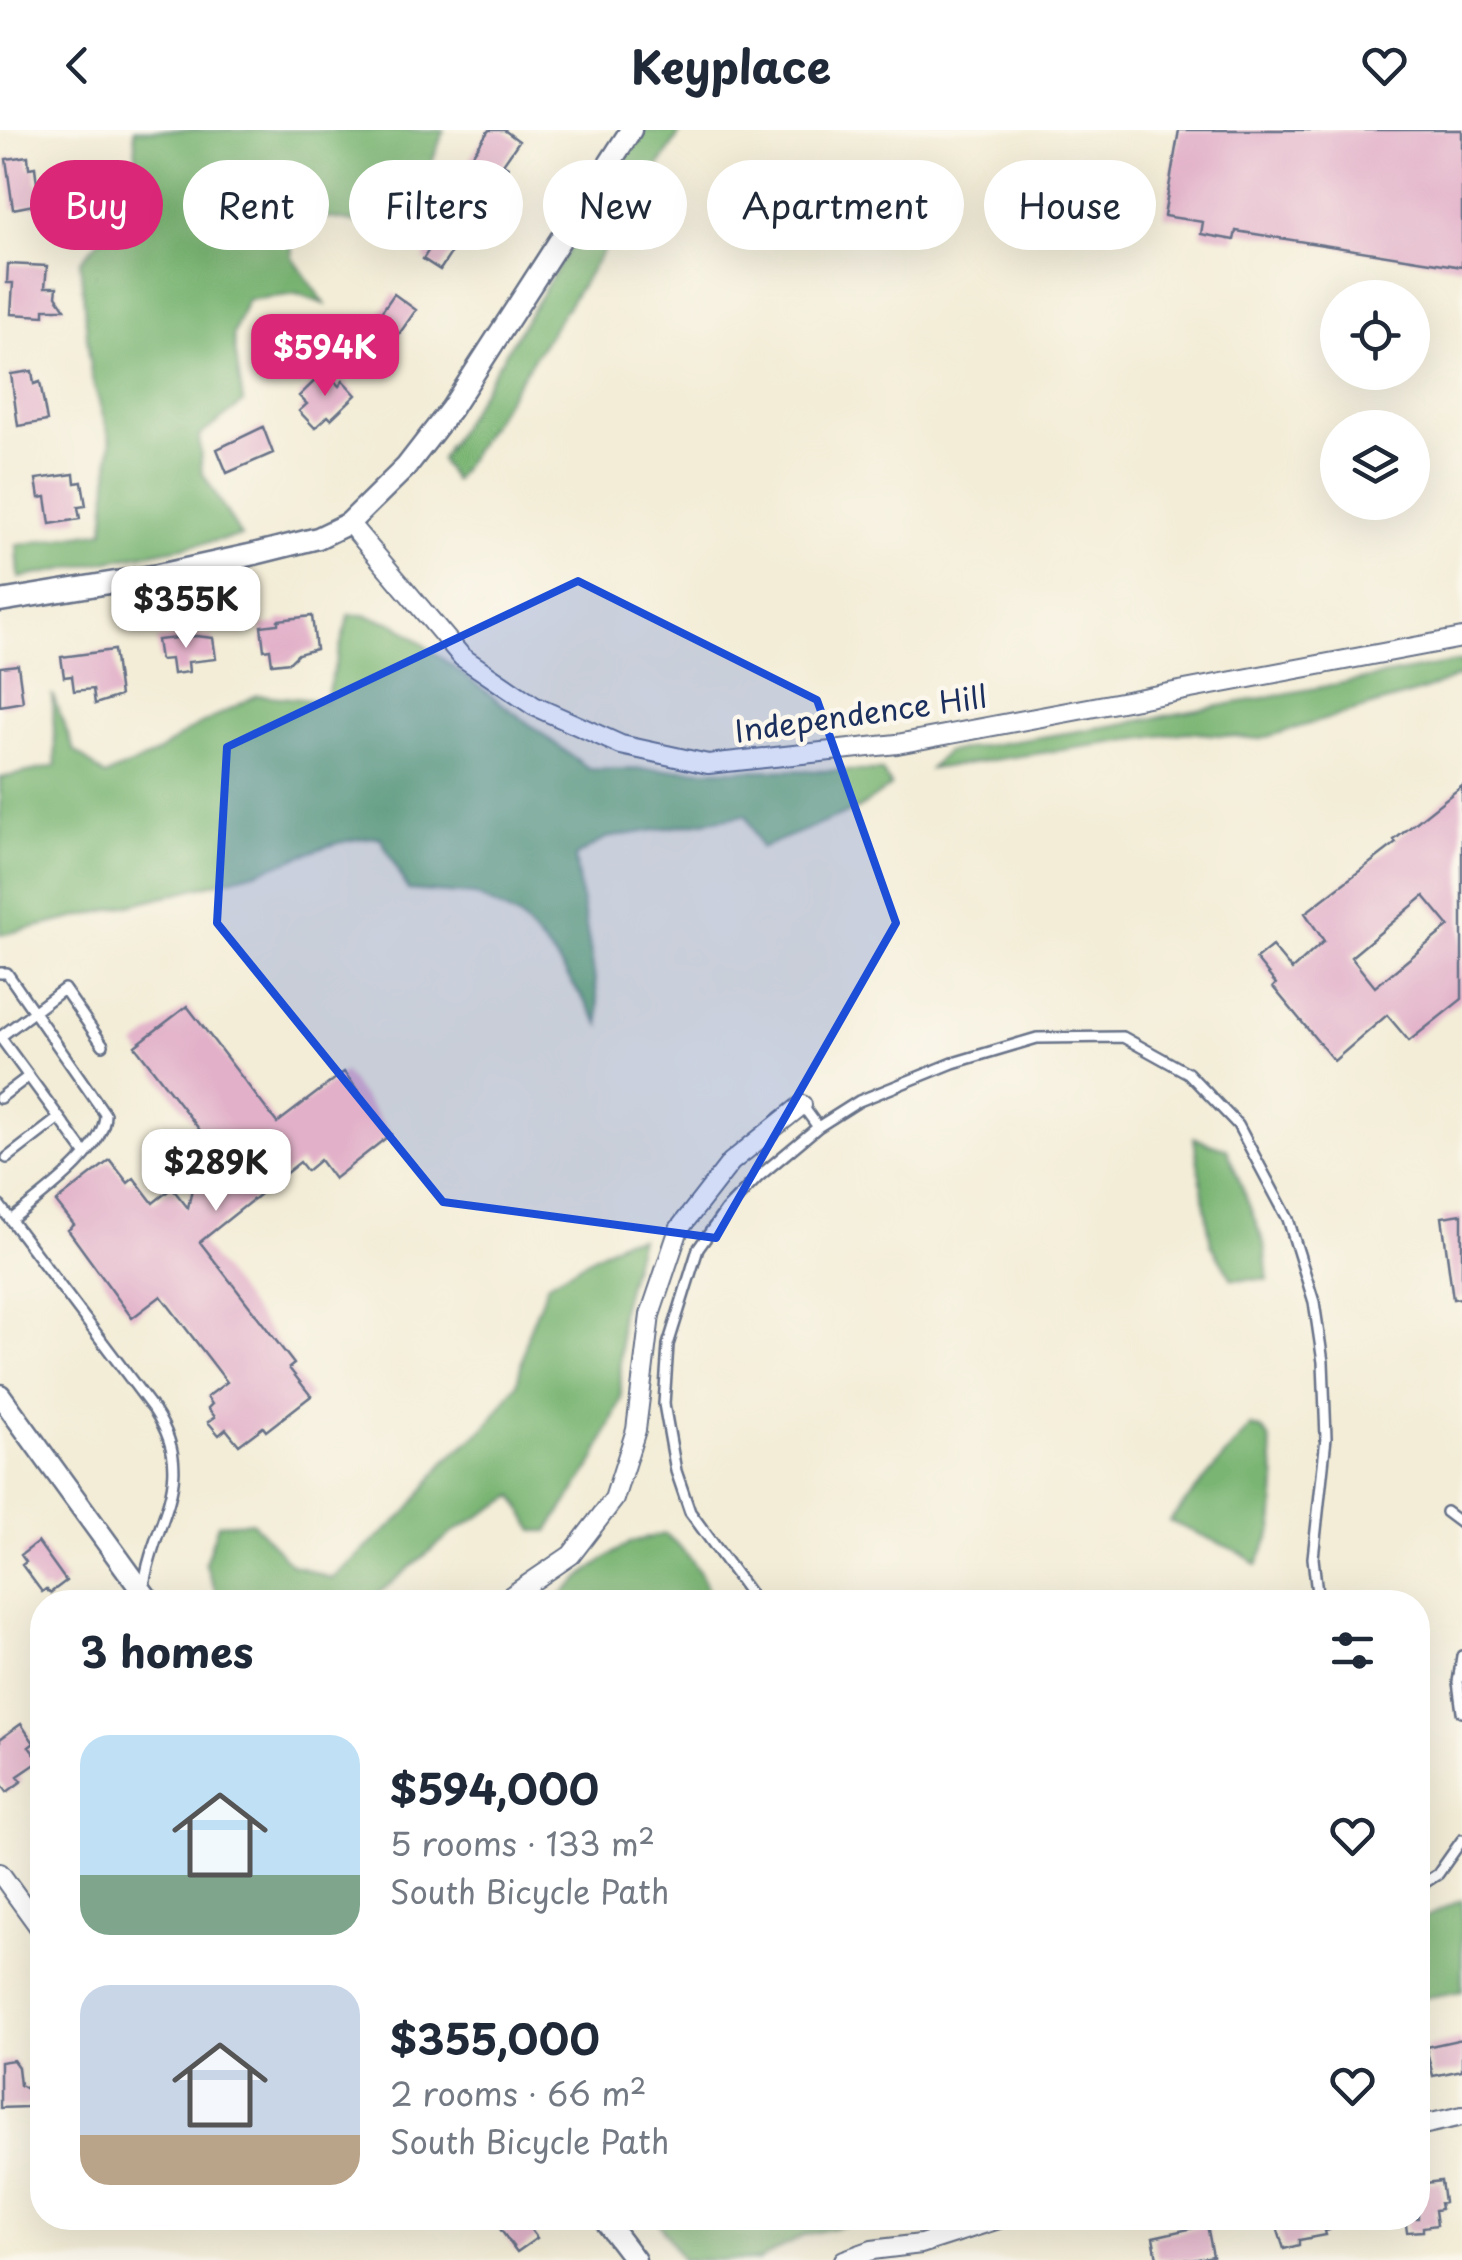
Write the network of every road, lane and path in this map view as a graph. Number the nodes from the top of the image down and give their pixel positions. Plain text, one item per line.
1 (631, 130) edge
2 (349, 522) junction
3 (0, 601) edge
4 (1462, 638) edge
5 (0, 972) edge
6 (36, 1010) junction
7 (0, 1037) edge
8 (104, 1045) dead end
9 (29, 1076) junction
10 (0, 1098) edge
11 (802, 1105) joint
12 (59, 1118) junction
13 (818, 1128) junction
14 (85, 1153) junction
15 (7, 1158) dead end
16 (0, 1206) edge
17 (11, 1220) junction
18 (0, 1394) edge
19 (1446, 1512) dead end
20 (1462, 1524) edge
21 (140, 1590) edge
22 (146, 1590) edge
23 (520, 1590) edge
24 (747, 1590) edge
25 (1317, 1590) edge
26 (1462, 1656) edge
27 (1462, 1712) edge
28 (1462, 1840) edge
29 (0, 1873) edge
30 (1430, 1879) edge
31 (30, 1914) edge
32 (1462, 2116) edge
33 (1430, 2123) edge
34 (612, 2230) edge
35 (965, 2230) edge
36 (634, 2260) edge
37 (844, 2260) edge

1 - 2 street
2 - 3 street
2 - 4 street, Independence Hill
5 - 6 lane
6 - 7 lane
6 - 8 lane
6 - 14 lane
7 - 9 lane
9 - 10 lane
9 - 12 lane
11 - 13 lane
11 - 23 street
12 - 14 lane
12 - 15 lane
13 - 24 lane
13 - 25 lane
14 - 17 lane
16 - 17 lane
17 - 22 lane
18 - 21 street
19 - 20 lane
26 - 27 lane
28 - 30 lane
29 - 31 street
32 - 33 street
34 - 36 street
35 - 37 street

